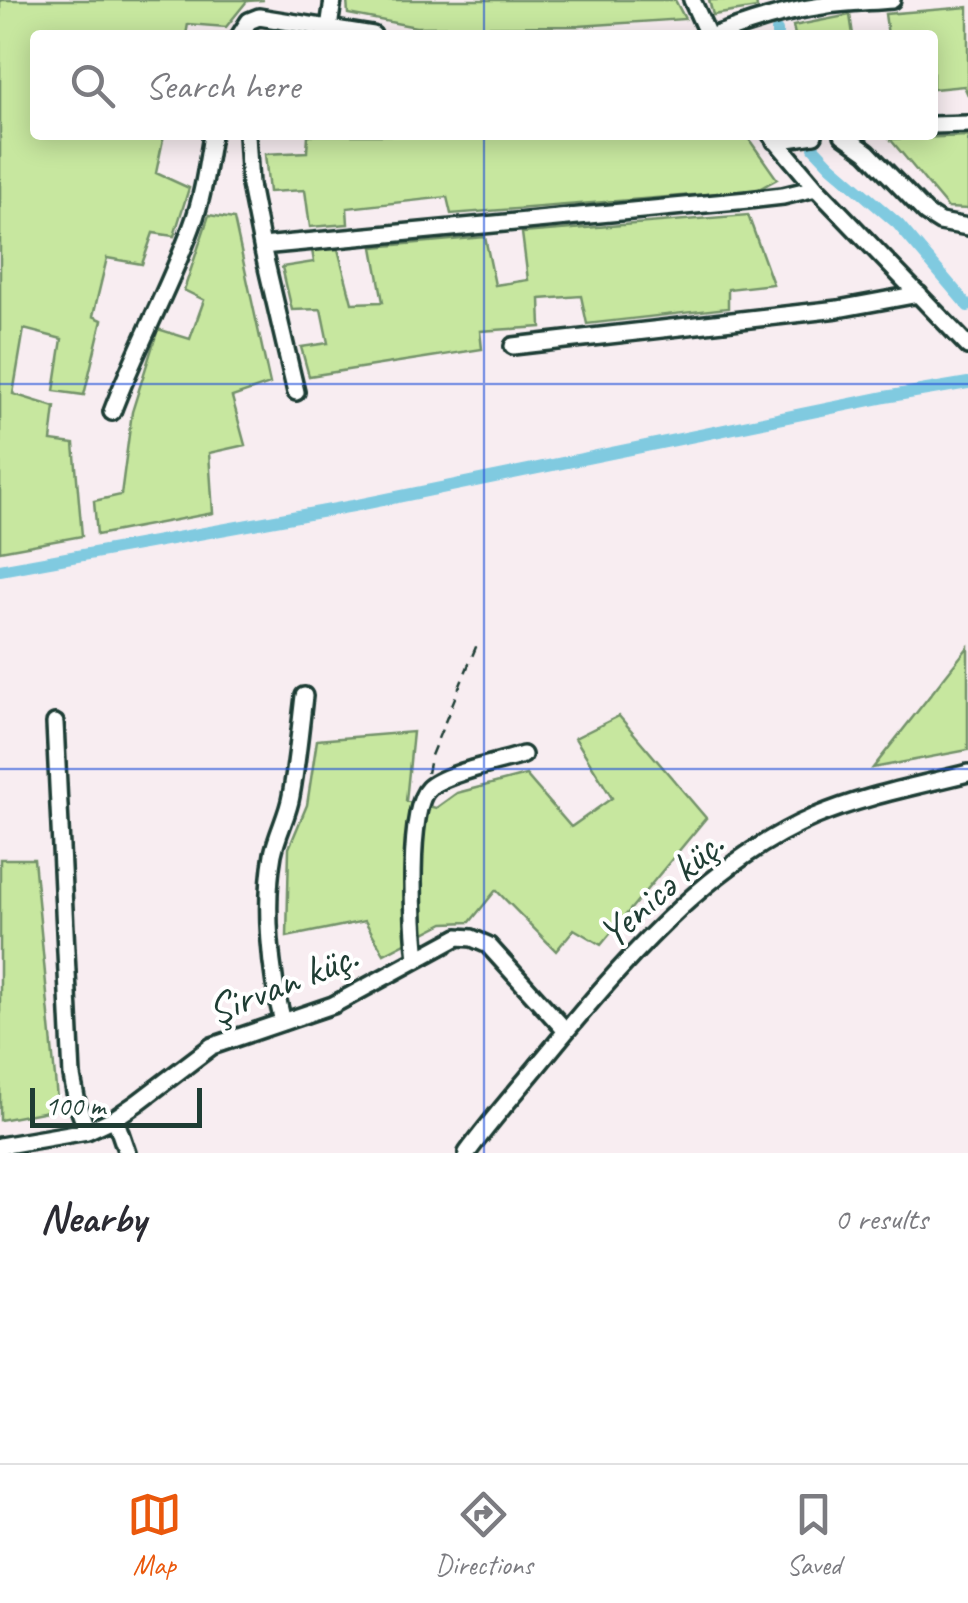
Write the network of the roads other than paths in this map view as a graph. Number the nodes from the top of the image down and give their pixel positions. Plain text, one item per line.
1 (333, 0) edge
2 (692, 0) edge
3 (892, 0) edge
4 (274, 19) junction
5 (329, 28) junction
6 (243, 30) edge
7 (270, 30) edge
8 (342, 30) edge
9 (709, 30) edge
10 (728, 30) edge
11 (968, 124) edge
12 (938, 125) edge
13 (211, 140) edge
14 (248, 140) edge
15 (775, 140) edge
16 (850, 140) edge
17 (816, 188) junction
18 (968, 226) edge
19 (262, 246) junction
20 (919, 294) junction
21 (513, 346) dead end
22 (968, 346) edge
23 (296, 392) dead end
24 (112, 412) dead end
25 (304, 696) dead end
26 (56, 724) dead end
27 (523, 755) dead end
28 (968, 773) edge
29 (418, 958) junction
30 (283, 1022) junction
31 (566, 1031) junction
32 (114, 1118) junction
33 (86, 1130) junction
34 (0, 1146) edge
35 (127, 1153) edge
36 (467, 1153) edge

1 - 5 street
2 - 9 street
3 - 10 street
4 - 5 street
4 - 6 street
4 - 7 street
5 - 8 street
11 - 12 street
13 - 24 street
14 - 19 street
15 - 17 street
16 - 18 street
17 - 19 street
17 - 20 street
19 - 23 street
20 - 21 street
20 - 22 street
25 - 30 street
26 - 33 street
27 - 29 street
28 - 31 street, Yenicə küç.
29 - 30 street, Şirvan küç.
29 - 31 street, Şirvan küç.
30 - 32 street, Şirvan küç.
31 - 36 street, Yenicə küç.
32 - 33 street, Şirvan küç.
32 - 35 street
33 - 34 street, Şirvan küç.

